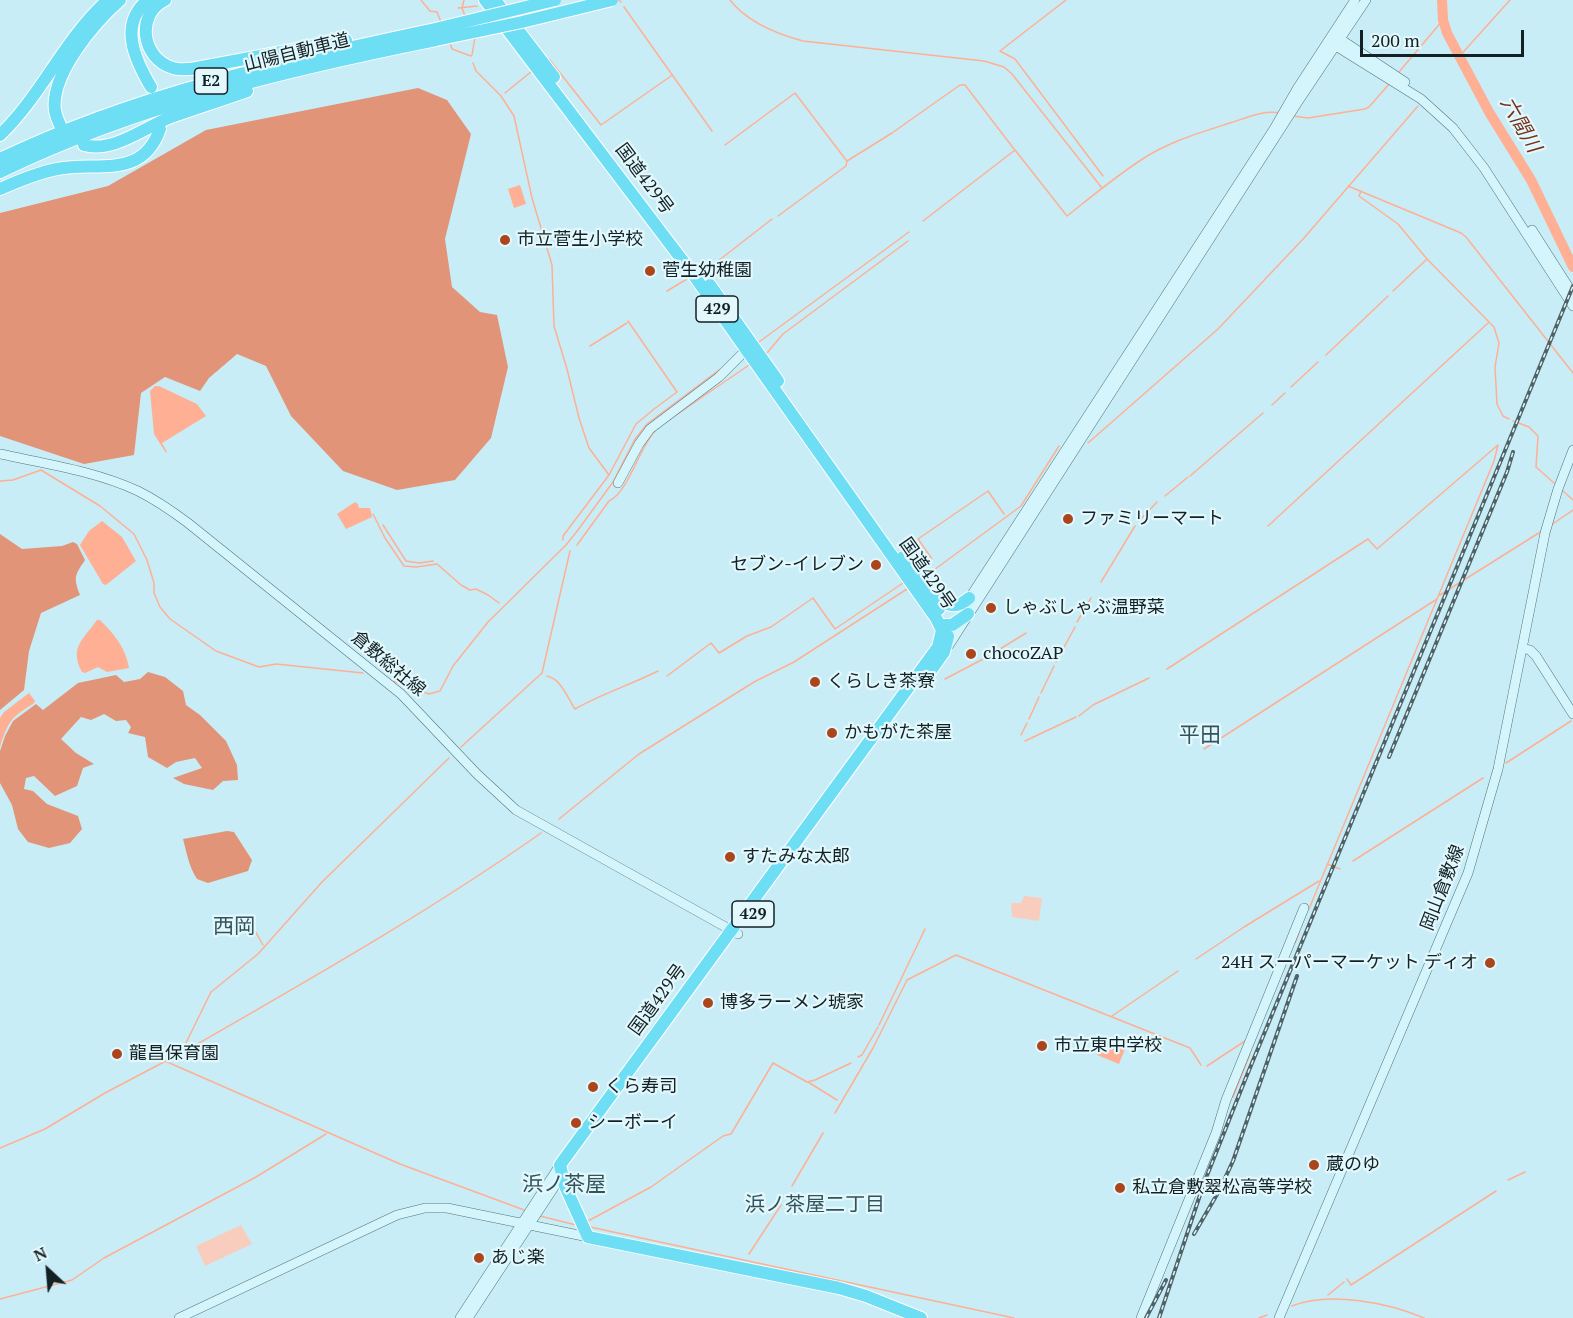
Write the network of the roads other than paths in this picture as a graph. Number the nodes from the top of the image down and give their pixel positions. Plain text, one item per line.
1 (108, 0) edge
2 (120, 0) edge
3 (148, 0) edge
4 (165, 0) edge
5 (485, 0) edge
6 (495, 0) edge
7 (555, 0) edge
8 (612, 0) edge
9 (1355, 0) edge
10 (1366, 0) edge
11 (433, 35) junction
12 (1334, 40) junction
13 (336, 61) junction
14 (1394, 78) junction
15 (151, 87) dead end
16 (1286, 115) junction
17 (60, 125) dead end
18 (159, 129) dead end
19 (0, 135) edge
20 (84, 145) dead end
21 (0, 159) edge
22 (0, 172) edge
23 (0, 189) edge
24 (1573, 294) edge
25 (1573, 306) edge
26 (746, 350) junction
27 (1573, 450) edge
28 (0, 454) edge
29 (618, 483) dead end
30 (921, 582) junction
31 (969, 598) junction
32 (968, 614) junction
33 (947, 627) junction
34 (1522, 648) junction
35 (941, 650) junction
36 (1573, 714) edge
37 (1304, 908) dead end
38 (734, 933) junction
39 (561, 1170) junction
40 (525, 1225) junction
41 (584, 1229) junction
42 (178, 1318) edge
43 (460, 1318) edge
44 (468, 1318) edge
45 (921, 1318) edge
46 (1141, 1318) edge
47 (1279, 1318) edge

1 - 19 highway
2 - 17 highway
3 - 15 highway
4 - 11 highway
5 - 26 highway, 国道429号 / 429
6 - 30 highway, 国道429号 / 429
7 - 11 highway, 山陽自動車道 / E2, bridge
8 - 11 highway, 山陽自動車道 / E2, bridge
9 - 12 street
10 - 12 street
11 - 13 highway, 山陽自動車道 / E2
11 - 21 highway, 山陽自動車道 / E2
12 - 14 street
12 - 16 street
13 - 20 highway
13 - 22 highway, 山陽自動車道 / E2
14 - 24 street
14 - 25 street
16 - 31 street
16 - 32 street
18 - 23 highway
26 - 29 street
26 - 33 highway, 国道429号 / 429
27 - 34 street, 岡山倉敷線
28 - 38 street, 倉敷総社線
30 - 31 highway
30 - 33 highway, 国道429号 / 429
31 - 33 street
32 - 33 highway
32 - 35 street
33 - 35 highway, 国道429号
34 - 36 street
34 - 47 street, 岡山倉敷線
35 - 38 highway, 国道429号 / 429
37 - 46 street
38 - 39 highway, 国道429号 / 429
39 - 40 street
39 - 41 highway
40 - 41 street
40 - 42 street
40 - 43 street
40 - 44 street
41 - 45 highway

